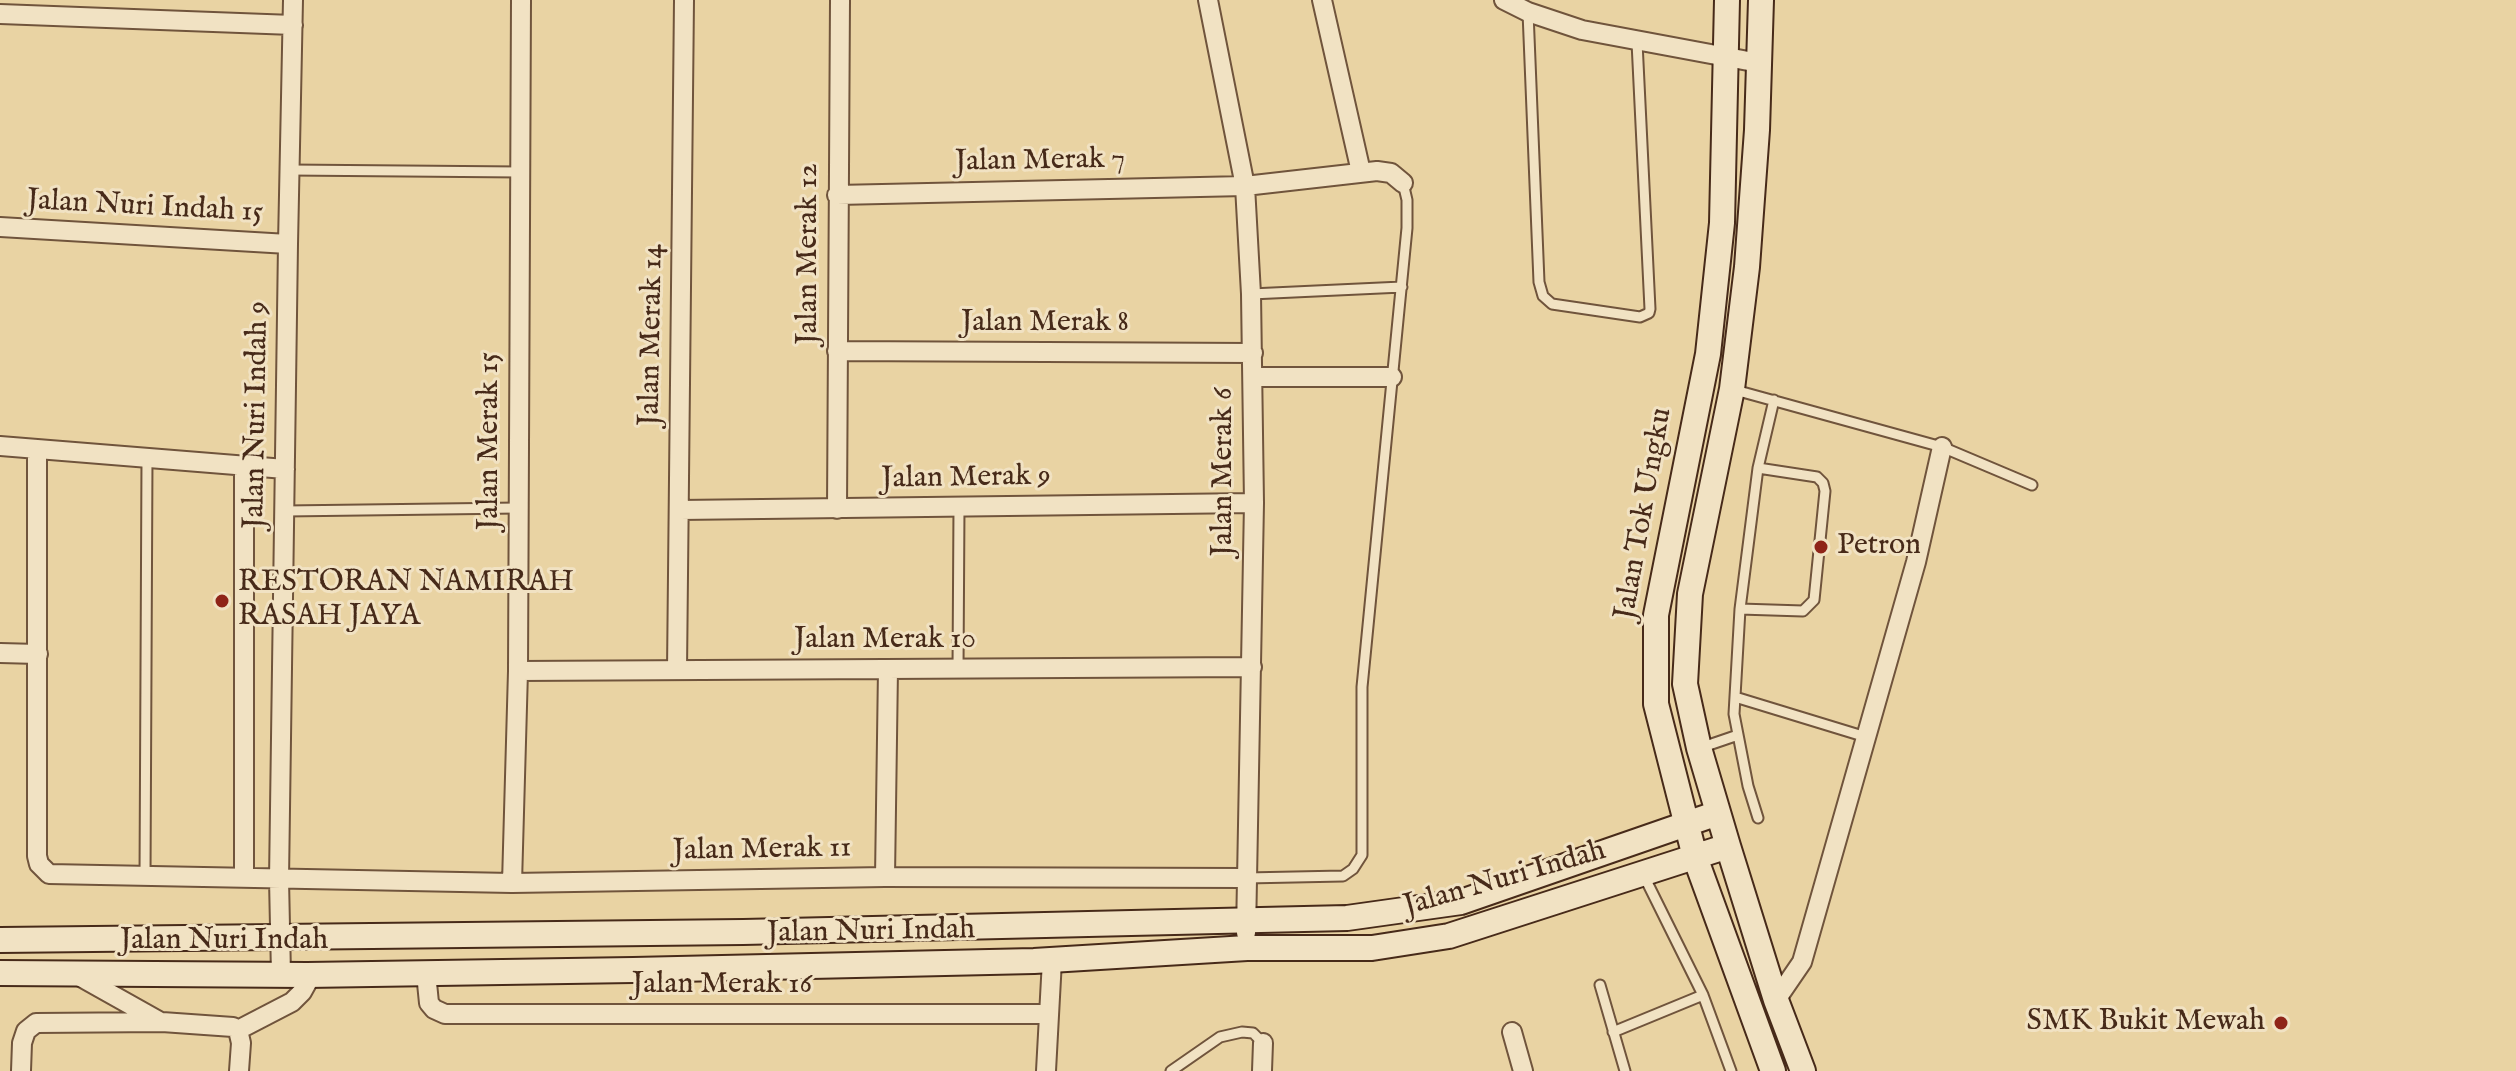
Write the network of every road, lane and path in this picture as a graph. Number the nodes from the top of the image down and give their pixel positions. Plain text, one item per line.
1 (293, 0) edge
2 (521, 0) edge
3 (684, 0) edge
4 (840, 0) edge
5 (1208, 0) edge
6 (1322, 0) edge
7 (1504, 0) edge
8 (1727, 0) edge
9 (1761, 0) edge
10 (1528, 12) junction
11 (0, 14) edge
12 (293, 25) junction
13 (1646, 44) junction
14 (1726, 58) junction
15 (1759, 63) junction
16 (289, 170) junction
17 (520, 172) junction
18 (1361, 172) junction
19 (1403, 183) joint
20 (1245, 186) junction
21 (837, 195) junction
22 (0, 227) edge
23 (288, 244) junction
24 (1402, 287) junction
25 (1251, 294) junction
26 (837, 351) junction
27 (1253, 353) junction
28 (1254, 377) junction
29 (1392, 377) junction
30 (1732, 389) junction
31 (1774, 400) junction
32 (0, 446) edge
33 (1942, 447) junction
34 (37, 449) junction
35 (147, 459) junction
36 (244, 466) junction
37 (1758, 468) junction
38 (285, 469) junction
39 (2032, 485) dead end
40 (1254, 503) junction
41 (959, 507) junction
42 (518, 508) junction
43 (837, 509) junction
44 (680, 510) junction
45 (285, 511) junction
46 (1740, 609) junction
47 (0, 653) edge
48 (38, 654) junction
49 (1252, 667) junction
50 (888, 669) junction
51 (958, 669) junction
52 (677, 670) junction
53 (518, 671) junction
54 (1735, 697) junction
55 (1738, 735) junction
56 (1866, 737) junction
57 (1699, 748) junction
58 (1718, 813) junction
59 (1758, 818) dead end
60 (1688, 824) junction
61 (1728, 846) junction
62 (1695, 857) junction
63 (1643, 874) junction
64 (145, 877) junction
65 (885, 877) junction
66 (244, 878) junction
67 (1246, 878) junction
68 (279, 879) junction
69 (512, 883) junction
70 (1245, 918) junction
71 (279, 938) junction
72 (0, 940) edge
73 (1247, 948) junction
74 (1052, 960) junction
75 (0, 973) edge
76 (426, 973) junction
77 (75, 974) junction
78 (281, 975) junction
79 (307, 975) junction
80 (1600, 985) dead end
81 (1703, 995) junction
82 (1776, 1000) junction
83 (1049, 1014) junction
84 (162, 1022) junction
85 (238, 1030) junction
86 (1512, 1032) dead end
87 (1613, 1032) junction
88 (1263, 1043) joint
89 (21, 1071) edge
90 (239, 1071) edge
91 (1046, 1071) edge
92 (1171, 1071) edge
93 (1262, 1071) edge
94 (1523, 1071) edge
95 (1625, 1071) edge
96 (1731, 1071) edge
97 (1773, 1071) edge
98 (1803, 1071) edge

1 - 12 street, Jalan Nuri Indah 9
2 - 17 street, Jalan Merak 15
3 - 44 street, Jalan Merak 14
4 - 21 street, Jalan Merak 12
5 - 20 street, Jalan Merak 6
6 - 18 street
7 - 10 street
8 - 14 main road, Jalan Tok Ungku
9 - 15 main road, Jalan Tok Ungku
10 - 13 street
10 - 13 lane
11 - 12 street
12 - 16 street, Jalan Nuri Indah 9
13 - 14 street
14 - 15 street
14 - 60 main road, Jalan Tok Ungku
15 - 30 main road, Jalan Tok Ungku
16 - 17 lane
16 - 23 street, Jalan Nuri Indah 9
17 - 42 street, Jalan Merak 15
18 - 19 street, Jalan Merak 7
18 - 20 street, Jalan Merak 7
19 - 24 lane
20 - 21 street, Jalan Merak 7
20 - 25 street, Jalan Merak 6
21 - 26 street, Jalan Merak 12
22 - 23 street, Jalan Nuri Indah 15
23 - 38 street, Jalan Nuri Indah 9
24 - 25 lane
24 - 29 lane
25 - 27 street, Jalan Merak 6
26 - 27 street, Jalan Merak 8
26 - 43 street, Jalan Merak 12
27 - 28 street, Jalan Merak 6
28 - 29 street
28 - 40 street, Jalan Merak 6
29 - 67 lane
30 - 31 lane
30 - 57 main road, Jalan Tok Ungku
31 - 33 lane
31 - 37 lane
32 - 34 street
33 - 39 lane
33 - 56 street
34 - 35 street
34 - 48 street
35 - 36 street
35 - 64 lane
36 - 38 street
36 - 66 street
37 - 46 lane
37 - 46 lane
38 - 45 street, Jalan Nuri Indah 9
40 - 41 street, Jalan Merak 9
40 - 49 street, Jalan Merak 6
41 - 43 street, Jalan Merak 9
41 - 51 lane
42 - 45 lane
42 - 53 street, Jalan Merak 15
43 - 44 street, Jalan Merak 9
44 - 52 street, Jalan Merak 14
45 - 68 street, Jalan Nuri Indah 9
46 - 54 lane
47 - 48 street
48 - 64 street, Jalan Merak 11
49 - 51 street, Jalan Merak 10
49 - 67 street, Jalan Merak 6
50 - 51 street, Jalan Merak 10
50 - 52 street, Jalan Merak 10
50 - 65 street
52 - 53 street, Jalan Merak 10
53 - 69 street, Jalan Merak 15
54 - 55 lane
54 - 56 lane
55 - 57 lane
55 - 59 lane
56 - 82 street
57 - 58 main road, Jalan Tok Ungku
58 - 60 main road, Jalan Nuri Indah
58 - 61 main road, Jalan Tok Ungku
60 - 62 main road, Jalan Tok Ungku
60 - 70 main road, Jalan Nuri Indah
61 - 62 main road, Jalan Nuri Indah
61 - 82 main road, Jalan Tok Ungku
62 - 63 main road, Jalan Nuri Indah
62 - 97 main road, Jalan Tok Ungku
63 - 73 main road, Jalan Nuri Indah
63 - 81 lane
64 - 66 street, Jalan Merak 11
65 - 67 street, Jalan Merak 11
65 - 69 street, Jalan Merak 11
66 - 68 street, Jalan Merak 11
67 - 70 street, Jalan Merak 6
68 - 69 street, Jalan Merak 11
68 - 71 street, Jalan Nuri Indah 9
70 - 71 main road, Jalan Nuri Indah
70 - 73 street, Jalan Merak 6
71 - 72 main road, Jalan Nuri Indah
71 - 78 street, Jalan Nuri Indah 9
73 - 74 main road, Jalan Nuri Indah
74 - 76 main road, Jalan Nuri Indah
74 - 83 street
75 - 77 main road, Jalan Nuri Indah
76 - 79 main road, Jalan Nuri Indah
76 - 83 street, Jalan Merak 16
77 - 78 main road, Jalan Nuri Indah
77 - 84 street
78 - 79 main road, Jalan Nuri Indah
79 - 85 street
80 - 87 lane
81 - 87 lane
81 - 96 lane
82 - 98 main road, Jalan Tok Ungku
83 - 91 street
84 - 85 street
84 - 89 street
85 - 90 street
86 - 94 street
87 - 95 lane
88 - 92 lane
88 - 93 street

